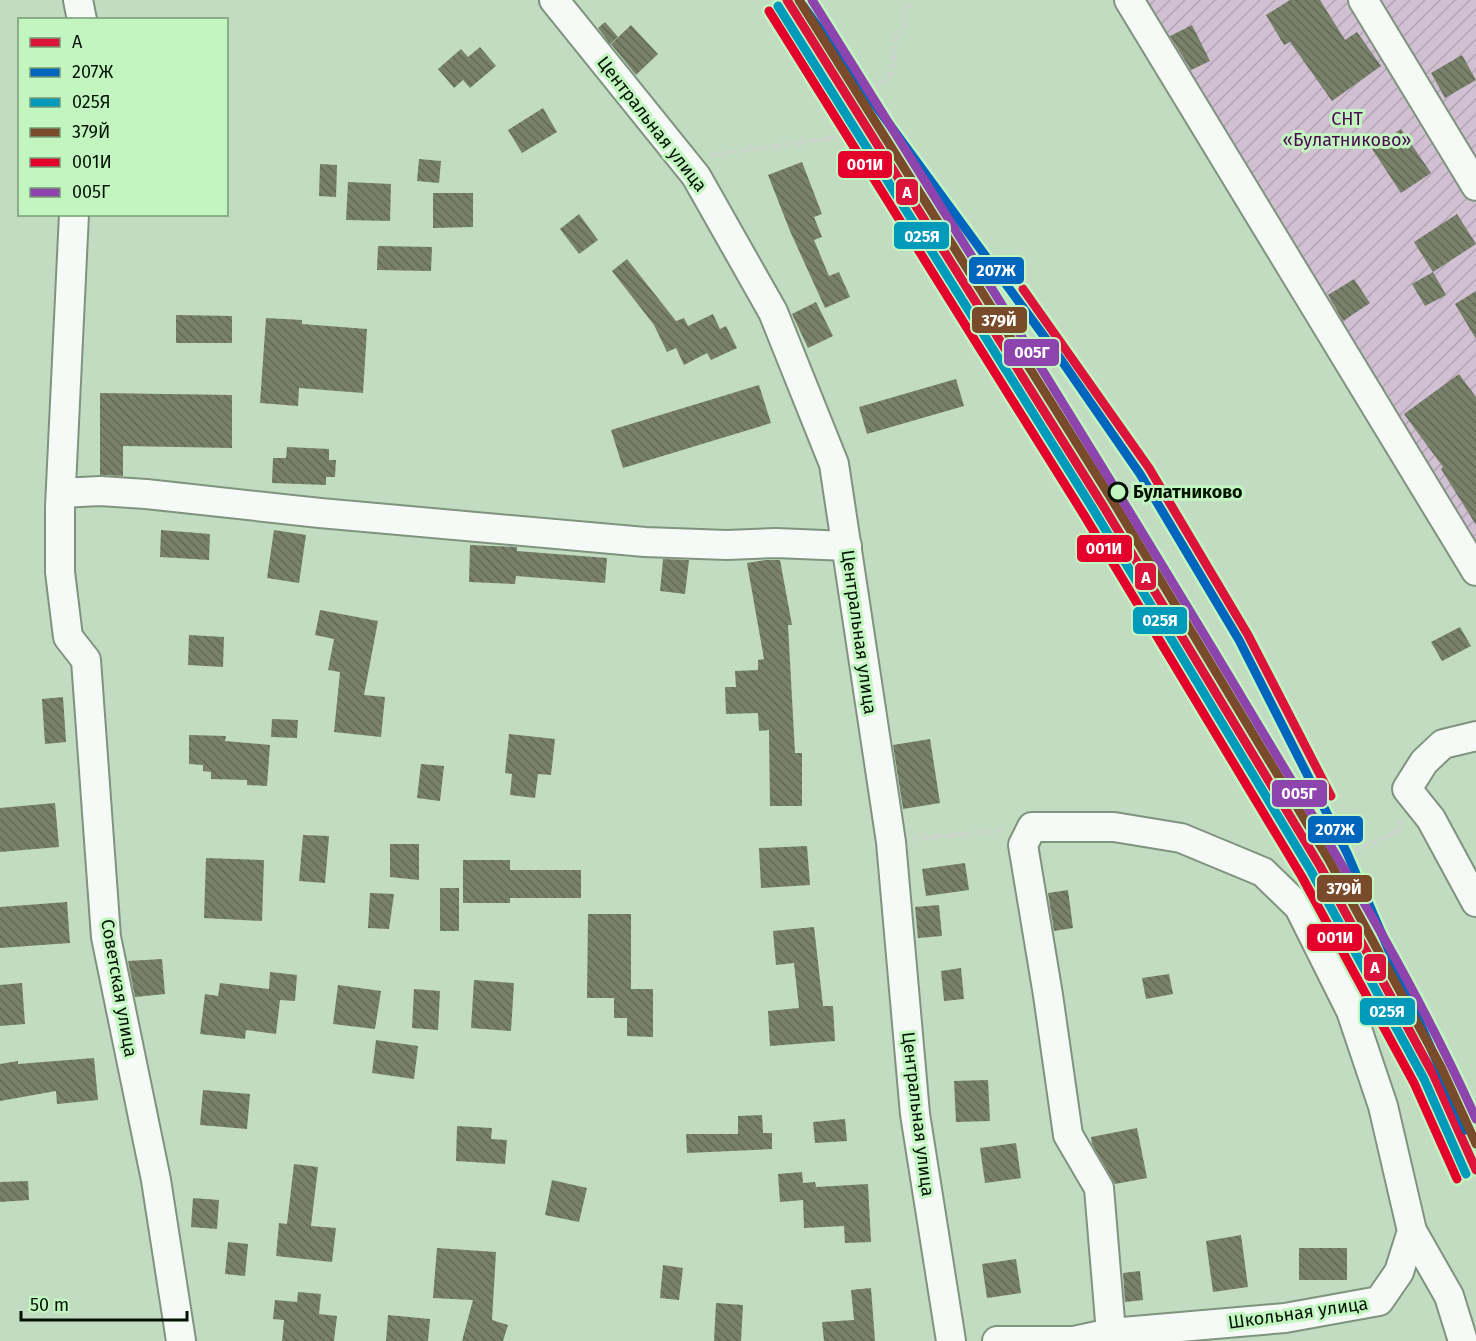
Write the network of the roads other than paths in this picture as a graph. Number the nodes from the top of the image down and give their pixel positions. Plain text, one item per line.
1 (78, 0) edge
2 (554, 0) edge
3 (1129, 0) edge
4 (1363, 0) edge
5 (82, 18) edge
6 (1476, 186) edge
7 (74, 216) edge
8 (61, 493) junction
9 (847, 546) junction
10 (1476, 571) edge
11 (1476, 736) edge
12 (1476, 902) edge
13 (1412, 1231) junction
14 (1111, 1333) junction
15 (182, 1341) edge
16 (951, 1341) edge
17 (997, 1341) edge
18 (1074, 1341) edge
19 (1463, 1341) edge

1 - 5 street
2 - 9 street, Центральная улица
3 - 10 street
4 - 6 street
7 - 8 street
8 - 9 street
8 - 15 street, Советская улица
9 - 16 street, Центральная улица
11 - 12 street
13 - 14 street, Школьная улица
13 - 14 street
13 - 19 street
14 - 18 street, Школьная улица
17 - 18 street, Школьная улица

